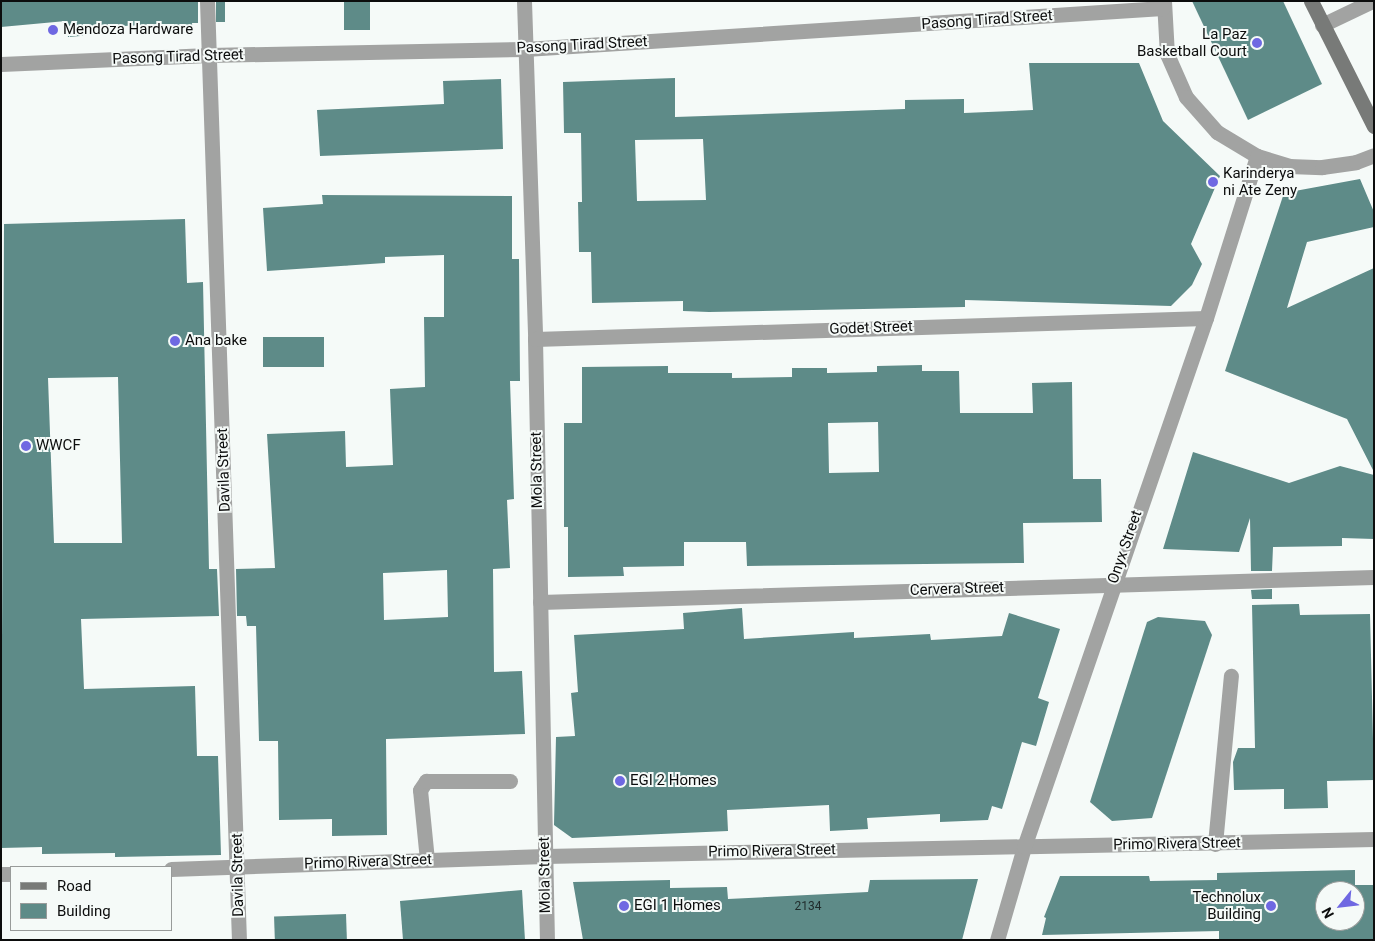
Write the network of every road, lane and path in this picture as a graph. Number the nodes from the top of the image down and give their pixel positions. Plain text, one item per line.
1 (208, 1) edge
2 (524, 1) edge
3 (1311, 1) edge
4 (1372, 1) edge
5 (1163, 5) edge
6 (1322, 25) junction
7 (525, 49) junction
8 (209, 55) junction
9 (1, 64) edge
10 (1374, 126) edge
11 (1374, 154) edge
12 (1257, 156) junction
13 (1206, 318) junction
14 (535, 339) junction
15 (1374, 577) edge
16 (1112, 585) junction
17 (540, 602) junction
18 (1231, 676) dead end
19 (510, 781) dead end
20 (1374, 839) edge
21 (1215, 844) junction
22 (1024, 847) junction
23 (545, 856) junction
24 (427, 860) junction
25 (238, 867) junction
26 (172, 869) edge
27 (239, 940) edge
28 (547, 940) edge
29 (997, 940) edge

1 - 8 street, Davila Street
2 - 7 street, Mola Street
3 - 6 main road
4 - 6 street
5 - 7 street, Pasong Tirad Street
5 - 12 street
6 - 10 main road
7 - 8 street, Pasong Tirad Street
7 - 14 street, Mola Street
8 - 9 street, Pasong Tirad Street
8 - 25 street, Davila Street
11 - 12 street
12 - 13 street, Onyx Street
13 - 14 street, Godet Street
13 - 16 street, Onyx Street
14 - 17 street, Mola Street
15 - 16 street, Cervera Street
16 - 17 street, Cervera Street
16 - 22 street, Onyx Street
17 - 23 street, Mola Street
18 - 21 street
19 - 24 street
20 - 21 street, Primo Rivera Street
21 - 22 street, Primo Rivera Street
22 - 23 street, Primo Rivera Street
22 - 29 street, Onyx Street
23 - 24 street, Primo Rivera Street
23 - 28 street, Mola Street
24 - 25 street, Primo Rivera Street
25 - 26 street, Primo Rivera Street
25 - 27 street, Davila Street

